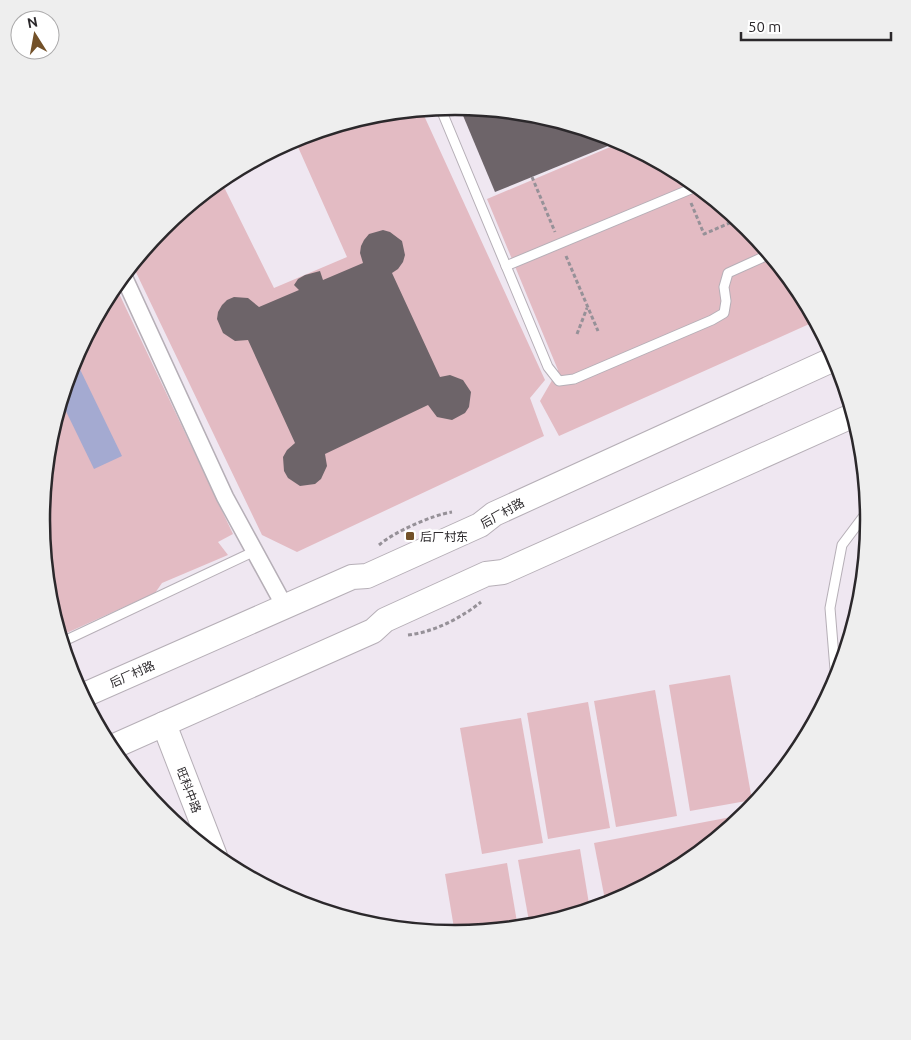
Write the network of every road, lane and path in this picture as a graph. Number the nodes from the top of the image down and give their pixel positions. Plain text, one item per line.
1 (443, 115) edge
2 (683, 184) edge
3 (690, 189) edge
4 (686, 191) junction
5 (731, 222) edge
6 (763, 257) edge
7 (506, 266) junction
8 (127, 282) edge
9 (588, 307) dead end
10 (577, 334) dead end
11 (828, 361) edge
12 (848, 418) edge
13 (861, 520) edge
14 (255, 551) junction
15 (285, 606) junction
16 (68, 639) edge
17 (834, 663) edge
18 (89, 693) edge
19 (164, 724) junction
20 (118, 745) edge
21 (210, 843) edge

1 - 7 lane
2 - 4 path
3 - 4 lane
4 - 5 path
4 - 7 lane
6 - 7 lane
8 - 14 street
9 - 10 path
11 - 15 main road, 后厂村路
12 - 19 main road
13 - 17 lane
14 - 15 street
14 - 16 lane
15 - 18 main road, 后厂村路
19 - 20 main road
19 - 21 main road, 旺科中路

